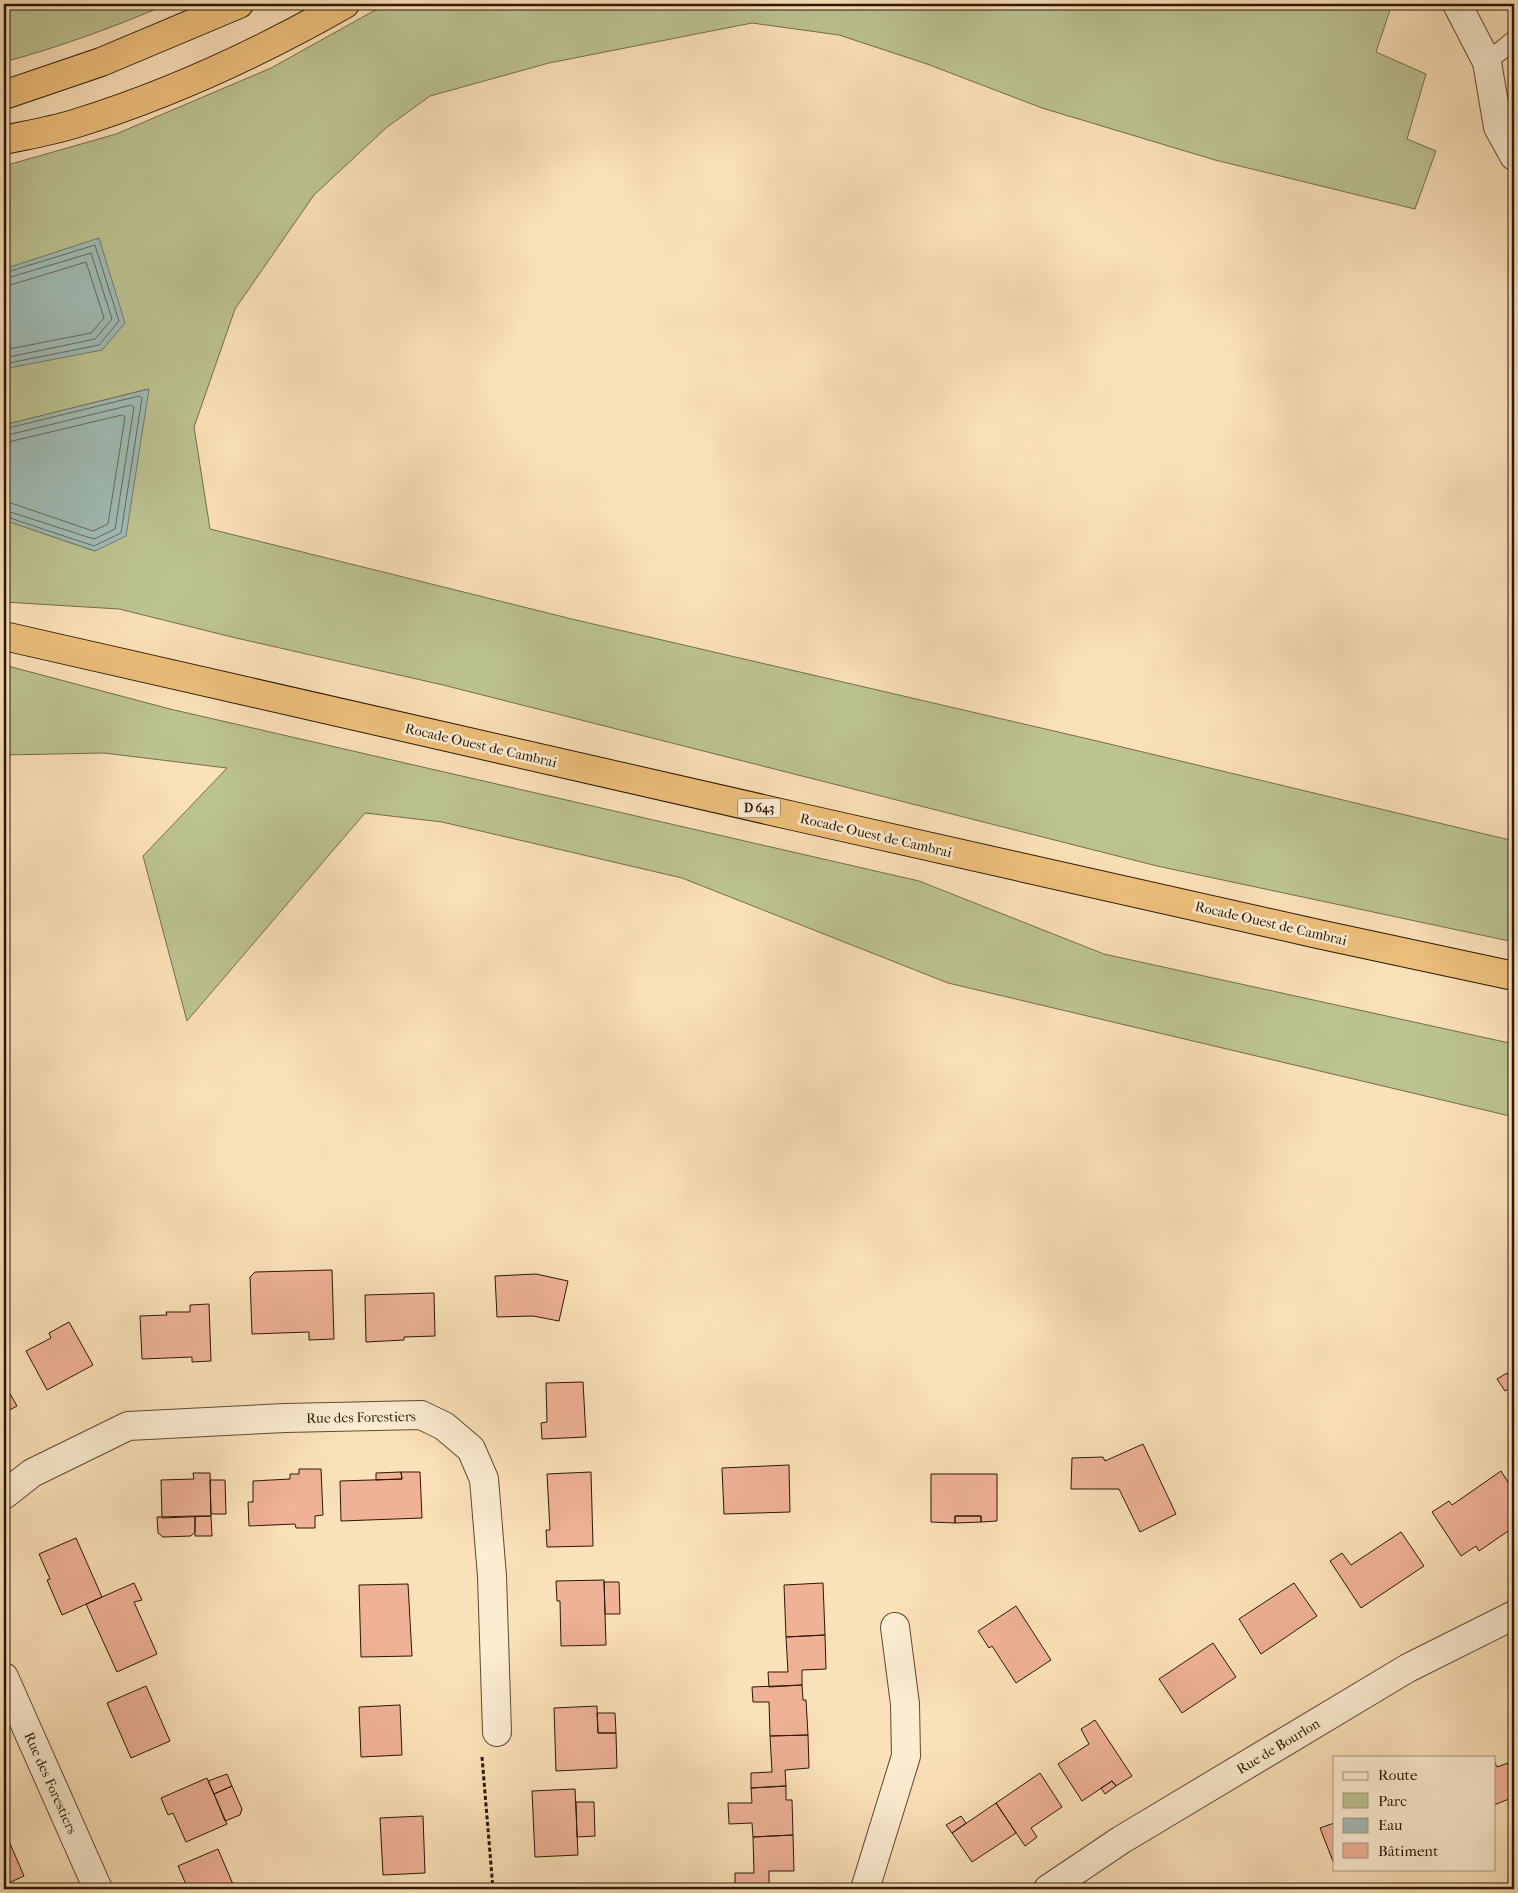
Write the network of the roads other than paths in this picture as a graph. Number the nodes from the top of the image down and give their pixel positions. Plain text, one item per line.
1 (239, 4) edge
2 (345, 4) edge
3 (1457, 4) edge
4 (1514, 40) edge
5 (1487, 62) junction
6 (4, 95) edge
7 (4, 140) edge
8 (1514, 156) edge
9 (4, 636) edge
10 (1514, 976) edge
11 (4, 1496) edge
12 (1514, 1615) edge
13 (895, 1626) dead end
14 (4, 1677) edge
15 (497, 1732) road end
16 (98, 1889) edge
17 (865, 1889) edge
18 (1048, 1889) edge

1 - 6 highway
2 - 7 highway
3 - 5 street
4 - 5 lane
5 - 8 street
9 - 10 highway, Rocade Ouest de Cambrai / D 643
11 - 15 street, Rue des Forestiers
12 - 18 street, Rue de Bourlon
13 - 17 street
14 - 16 street, Rue des Forestiers

